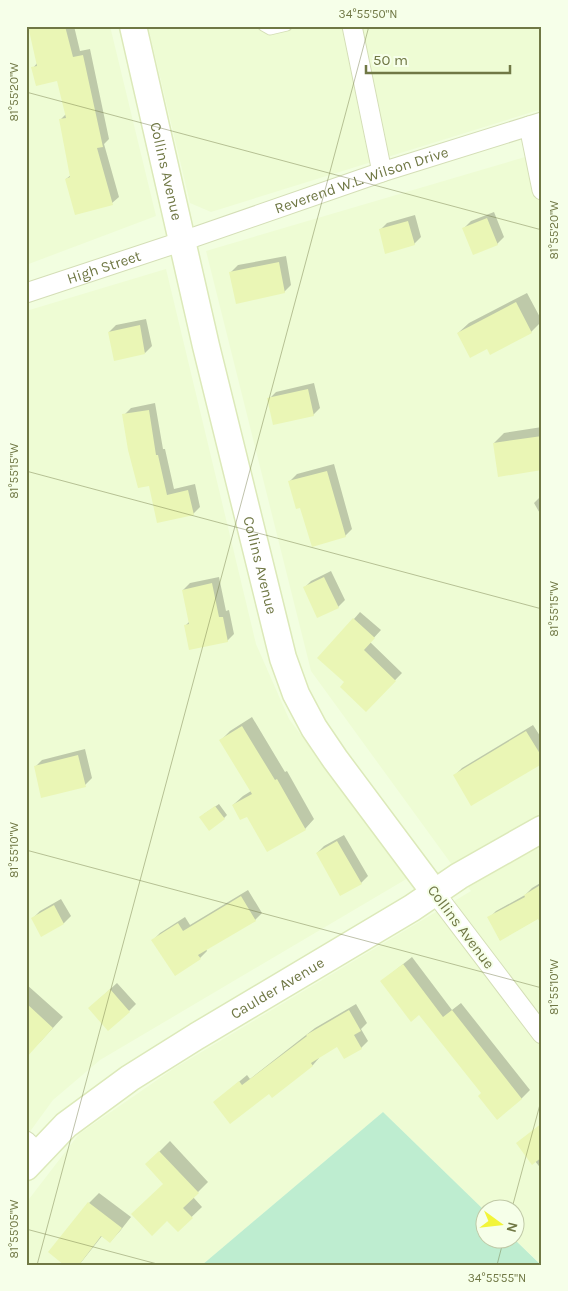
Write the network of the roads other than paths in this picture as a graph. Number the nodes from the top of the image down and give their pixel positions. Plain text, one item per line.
1 (133, 26) edge
2 (263, 26) edge
3 (286, 26) edge
4 (352, 26) edge
5 (535, 124) edge
6 (382, 172) junction
7 (542, 190) edge
8 (183, 241) junction
9 (26, 292) edge
10 (542, 829) edge
11 (435, 893) junction
12 (542, 1034) edge
13 (30, 1154) edge

1 - 8 street, Collins Avenue
2 - 3 lane
4 - 6 street
5 - 6 street, Reverend W.L. Wilson Drive
5 - 7 street
6 - 8 street, Reverend W.L. Wilson Drive
8 - 9 street, High Street
8 - 11 street, Collins Avenue
10 - 11 street, Caulder Avenue
11 - 12 street, Collins Avenue
11 - 13 street, Caulder Avenue

